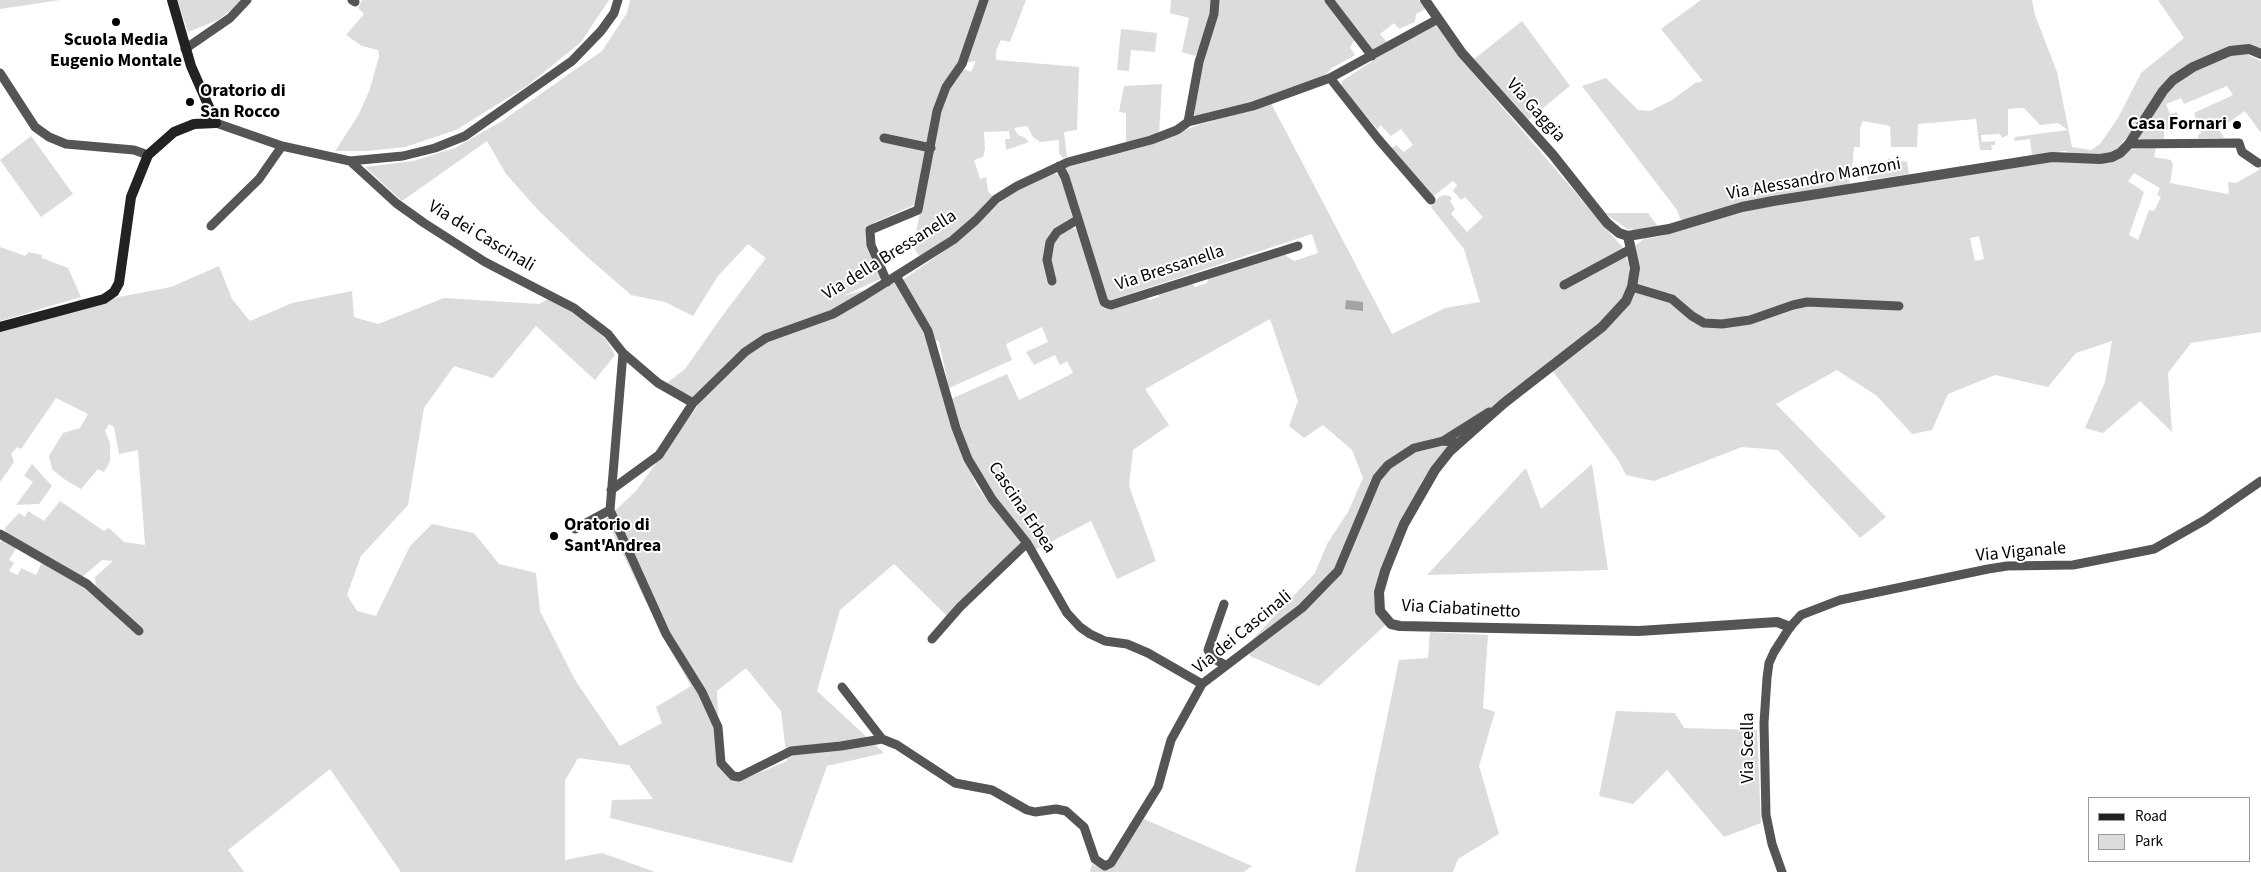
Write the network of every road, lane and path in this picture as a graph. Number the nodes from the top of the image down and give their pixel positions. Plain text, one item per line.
1 (172, 0) edge
2 (248, 0) edge
3 (618, 0) edge
4 (984, 0) edge
5 (1214, 0) edge
6 (1329, 0) edge
7 (1424, 0) edge
8 (1438, 19) junction
9 (185, 49) junction
10 (2261, 54) edge
11 (1372, 56) junction
12 (0, 73) edge
13 (1330, 78) junction
14 (216, 122) junction
15 (1188, 122) junction
16 (884, 138) dead end
17 (2129, 144) junction
18 (282, 146) junction
19 (931, 148) junction
20 (148, 155) junction
21 (350, 161) junction
22 (2258, 163) dead end
23 (1059, 166) junction
24 (1431, 200) dead end
25 (1077, 220) junction
26 (212, 226) dead end
27 (1628, 236) junction
28 (1298, 246) dead end
29 (1629, 250) junction
30 (896, 276) junction
31 (1052, 281) dead end
32 (887, 282) junction
33 (1564, 285) dead end
34 (1632, 287) junction
35 (1899, 306) dead end
36 (0, 327) edge
37 (623, 353) junction
38 (693, 403) junction
39 (1504, 403) junction
40 (1443, 441) junction
41 (1459, 443) junction
42 (2261, 480) edge
43 (611, 490) junction
44 (610, 510) junction
45 (575, 528) dead end
46 (0, 534) edge
47 (1027, 543) junction
48 (1224, 604) dead end
49 (1790, 626) junction
50 (139, 631) dead end
51 (932, 639) dead end
52 (1226, 665) junction
53 (1202, 684) junction
54 (842, 687) dead end
55 (882, 739) junction
56 (1782, 872) edge

1 - 9 main road
2 - 9 street
3 - 21 street
4 - 19 street
5 - 15 street
6 - 11 street
7 - 8 street, Via Gaggia
8 - 11 street, Via della Bressanella
8 - 27 street, Via Gaggia
9 - 14 main road
10 - 17 street, Via Alessandro Manzoni
11 - 13 street, Via della Bressanella
12 - 20 street
13 - 15 street, Via della Bressanella
13 - 24 street
14 - 18 street
14 - 20 main road
15 - 23 street, Via della Bressanella
16 - 19 street
17 - 22 street
17 - 27 street, Via Alessandro Manzoni
18 - 21 street
18 - 26 street
19 - 32 street
20 - 36 main road
21 - 37 street, Via dei Cascinali
23 - 25 street, Via Bressanella
23 - 30 street, Via della Bressanella
25 - 28 street, Via Bressanella
25 - 31 street
27 - 29 street
29 - 33 street
29 - 34 street
30 - 32 street, Via della Bressanella
30 - 47 street, Cascina Erbea
32 - 38 street, Via della Bressanella
34 - 35 street
34 - 39 street, Via Ciabatinetto
37 - 38 street
37 - 43 street
38 - 43 street, Via della Bressanella
39 - 40 street, Via dei Cascinali
39 - 41 street, Via Ciabatinetto
40 - 41 street, Via dei Cascinali
40 - 52 street, Via dei Cascinali
41 - 49 street, Via Ciabatinetto
42 - 49 street, Via Viganale
43 - 44 street
44 - 45 street
44 - 55 street
46 - 50 street
47 - 51 street
47 - 53 street, Cascina Erbea
48 - 52 street
49 - 56 street, Via Scella
52 - 53 street, Via dei Cascinali
53 - 55 street, Via dei Cascinali
54 - 55 street

